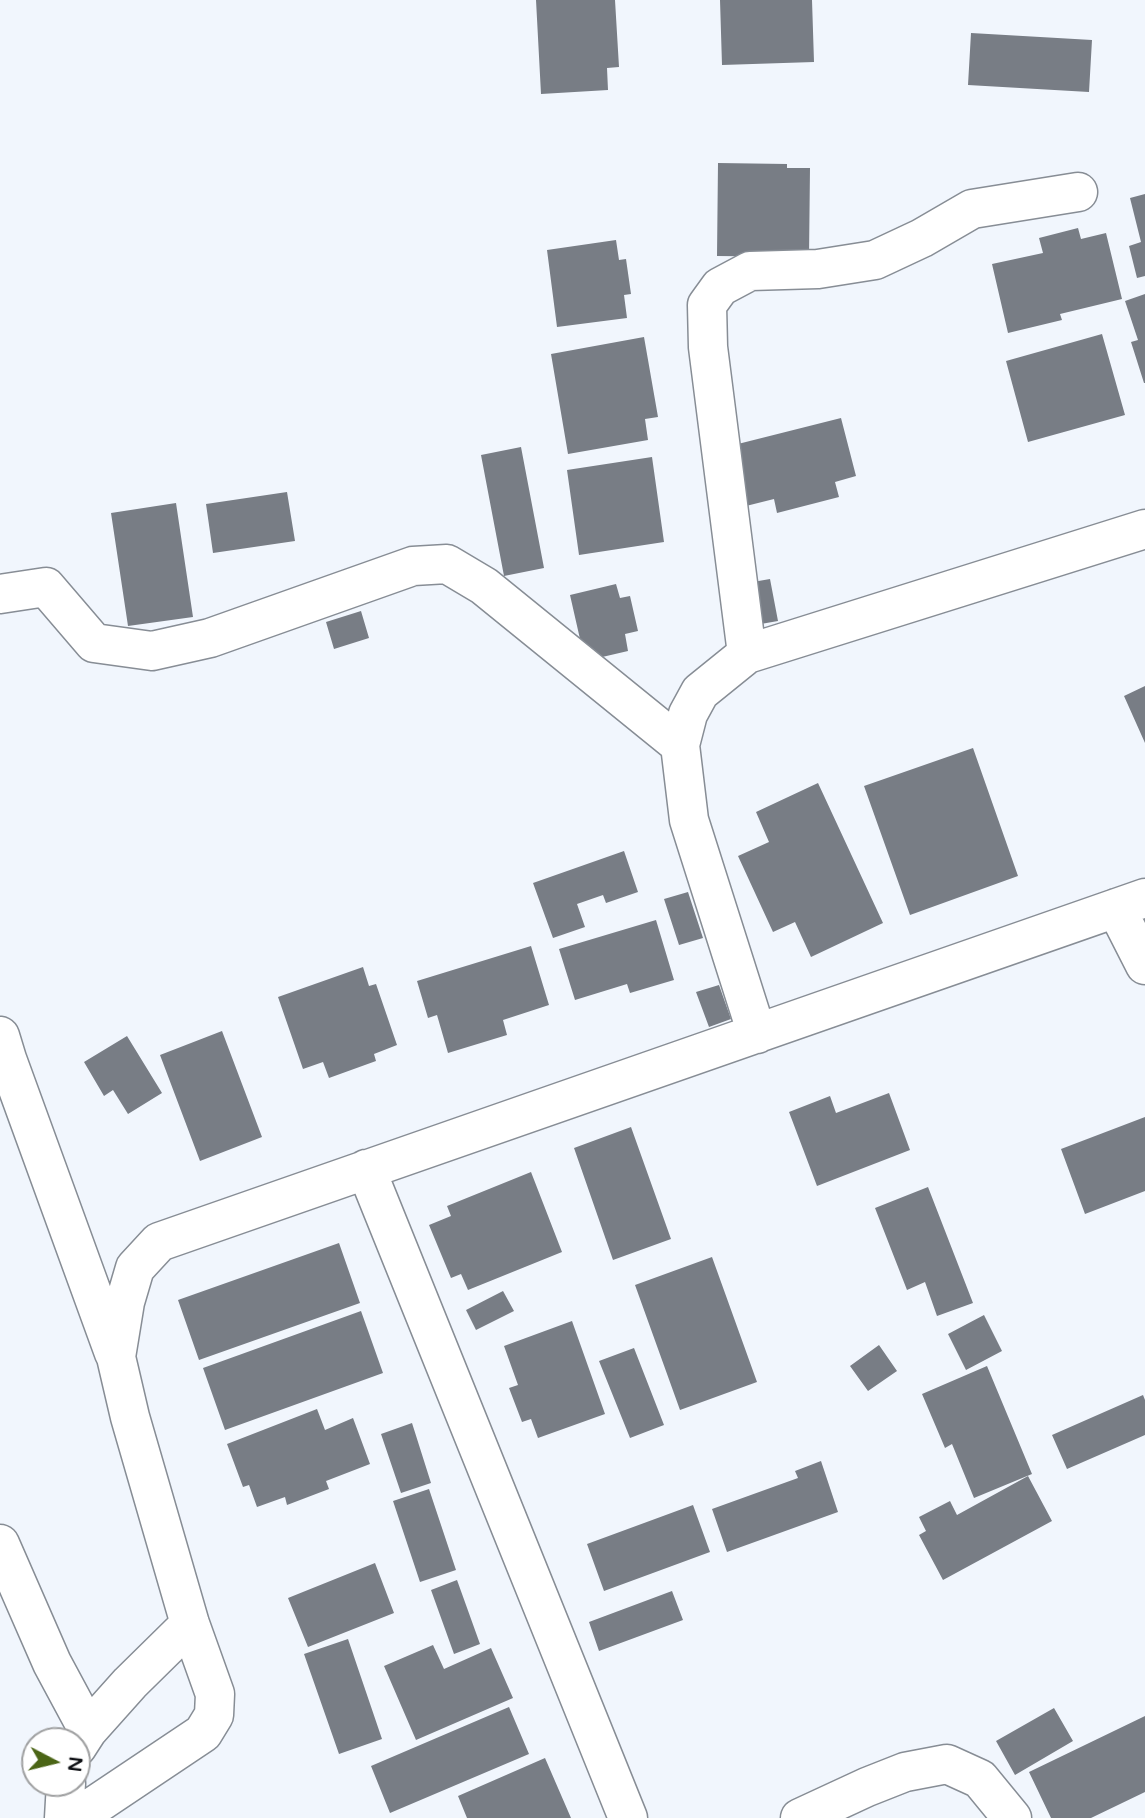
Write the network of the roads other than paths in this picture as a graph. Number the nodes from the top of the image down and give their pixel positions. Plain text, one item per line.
1 (1078, 192) dead end
2 (1145, 529) edge
3 (0, 594) edge
4 (747, 654) junction
5 (680, 745) junction
6 (1131, 903) edge
7 (1145, 965) edge
8 (757, 1034) junction
9 (0, 1036) edge
10 (366, 1170) junction
11 (116, 1357) junction
12 (0, 1544) edge
13 (191, 1624) junction
14 (77, 1727) edge
15 (91, 1728) edge
16 (65, 1797) edge
17 (64, 1818) edge
18 (76, 1818) edge
19 (628, 1818) edge
20 (800, 1818) edge
21 (1012, 1818) edge

1 - 4 street
2 - 4 street
3 - 5 street
4 - 5 street
5 - 8 street
6 - 7 street
6 - 8 street
8 - 10 street
9 - 11 street
10 - 11 street
10 - 19 street
11 - 13 street
12 - 14 street
13 - 15 street
13 - 18 street
16 - 17 street
20 - 21 street

